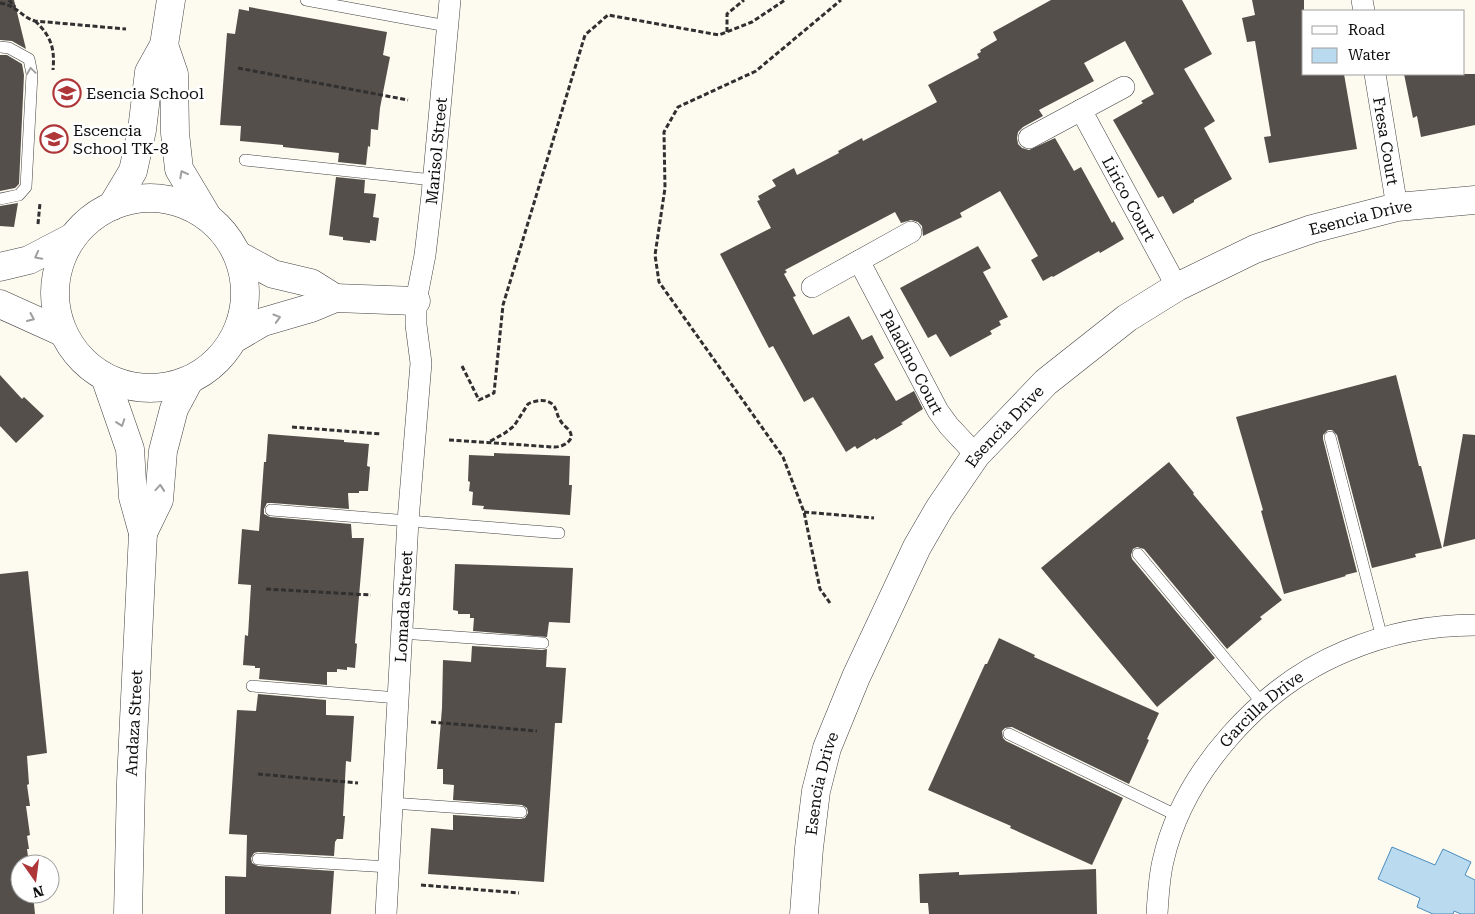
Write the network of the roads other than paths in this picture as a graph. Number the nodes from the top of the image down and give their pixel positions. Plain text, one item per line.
1 (171, 0) edge
2 (306, 0) edge
3 (450, 0) edge
4 (447, 26) junction
5 (164, 44) junction
6 (0, 47) edge
7 (1375, 75) edge
8 (1124, 87) dead end
9 (1081, 110) junction
10 (1029, 138) dead end
11 (245, 160) dead end
12 (433, 180) junction
13 (0, 199) edge
14 (1475, 200) edge
15 (112, 206) junction
16 (1397, 207) junction
17 (207, 216) junction
18 (911, 232) dead end
19 (73, 237) junction
20 (238, 255) junction
21 (859, 261) junction
22 (0, 267) edge
23 (812, 287) dead end
24 (1177, 287) junction
25 (335, 298) junction
26 (416, 301) junction
27 (0, 304) edge
28 (62, 332) junction
29 (234, 339) junction
30 (104, 378) junction
31 (189, 381) junction
32 (1330, 437) dead end
33 (976, 455) junction
34 (271, 510) dead end
35 (408, 521) junction
36 (143, 533) junction
37 (558, 533) dead end
38 (1138, 554) dead end
39 (1475, 625) edge
40 (401, 633) junction
41 (1382, 638) junction
42 (543, 643) dead end
43 (252, 686) dead end
44 (398, 698) junction
45 (1263, 704) junction
46 (1009, 734) dead end
47 (392, 803) junction
48 (521, 812) dead end
49 (1178, 816) junction
50 (258, 859) dead end
51 (388, 867) junction
52 (128, 914) edge
53 (386, 914) edge
54 (804, 914) edge
55 (1157, 914) edge

1 - 5 street
2 - 4 lane
3 - 4 street, Marisol Street
4 - 12 street, Marisol Street
5 - 15 street
17 -> 5 street
13 -> 6 lane
7 - 16 street, Fresa Court
8 - 9 street
9 - 10 street
9 - 24 street, Lirico Court
11 - 12 lane
12 - 26 street, Marisol Street
14 - 16 street, Esencia Drive
15 - 17 street
15 - 19 street
16 - 24 street, Esencia Drive
17 - 20 street
18 - 21 street
19 -> 22 street
19 - 28 street
20 - 25 street
20 - 29 street
21 - 23 street
21 - 33 street, Paladino Court
24 - 33 street, Esencia Drive
25 - 26 street
29 -> 25 street
26 - 35 street, Lomada Street
27 -> 28 street
28 - 30 street
29 - 31 street
30 - 31 street
30 -> 36 street, Andaza Street
36 -> 31 street, Andaza Street
32 - 41 lane
33 - 54 street, Esencia Drive
34 - 35 lane
35 - 37 lane
35 - 40 street, Lomada Street
36 - 52 street, Andaza Street
38 - 45 lane
39 - 41 street, Garcilla Drive
40 - 42 lane
40 - 44 street, Lomada Street
41 - 45 street, Garcilla Drive
43 - 44 lane
44 - 47 street, Lomada Street
45 - 49 street, Garcilla Drive
46 - 49 lane
47 - 48 lane
47 - 51 street, Lomada Street
49 - 55 street, Garcilla Drive
50 - 51 lane
51 - 53 street, Lomada Street

